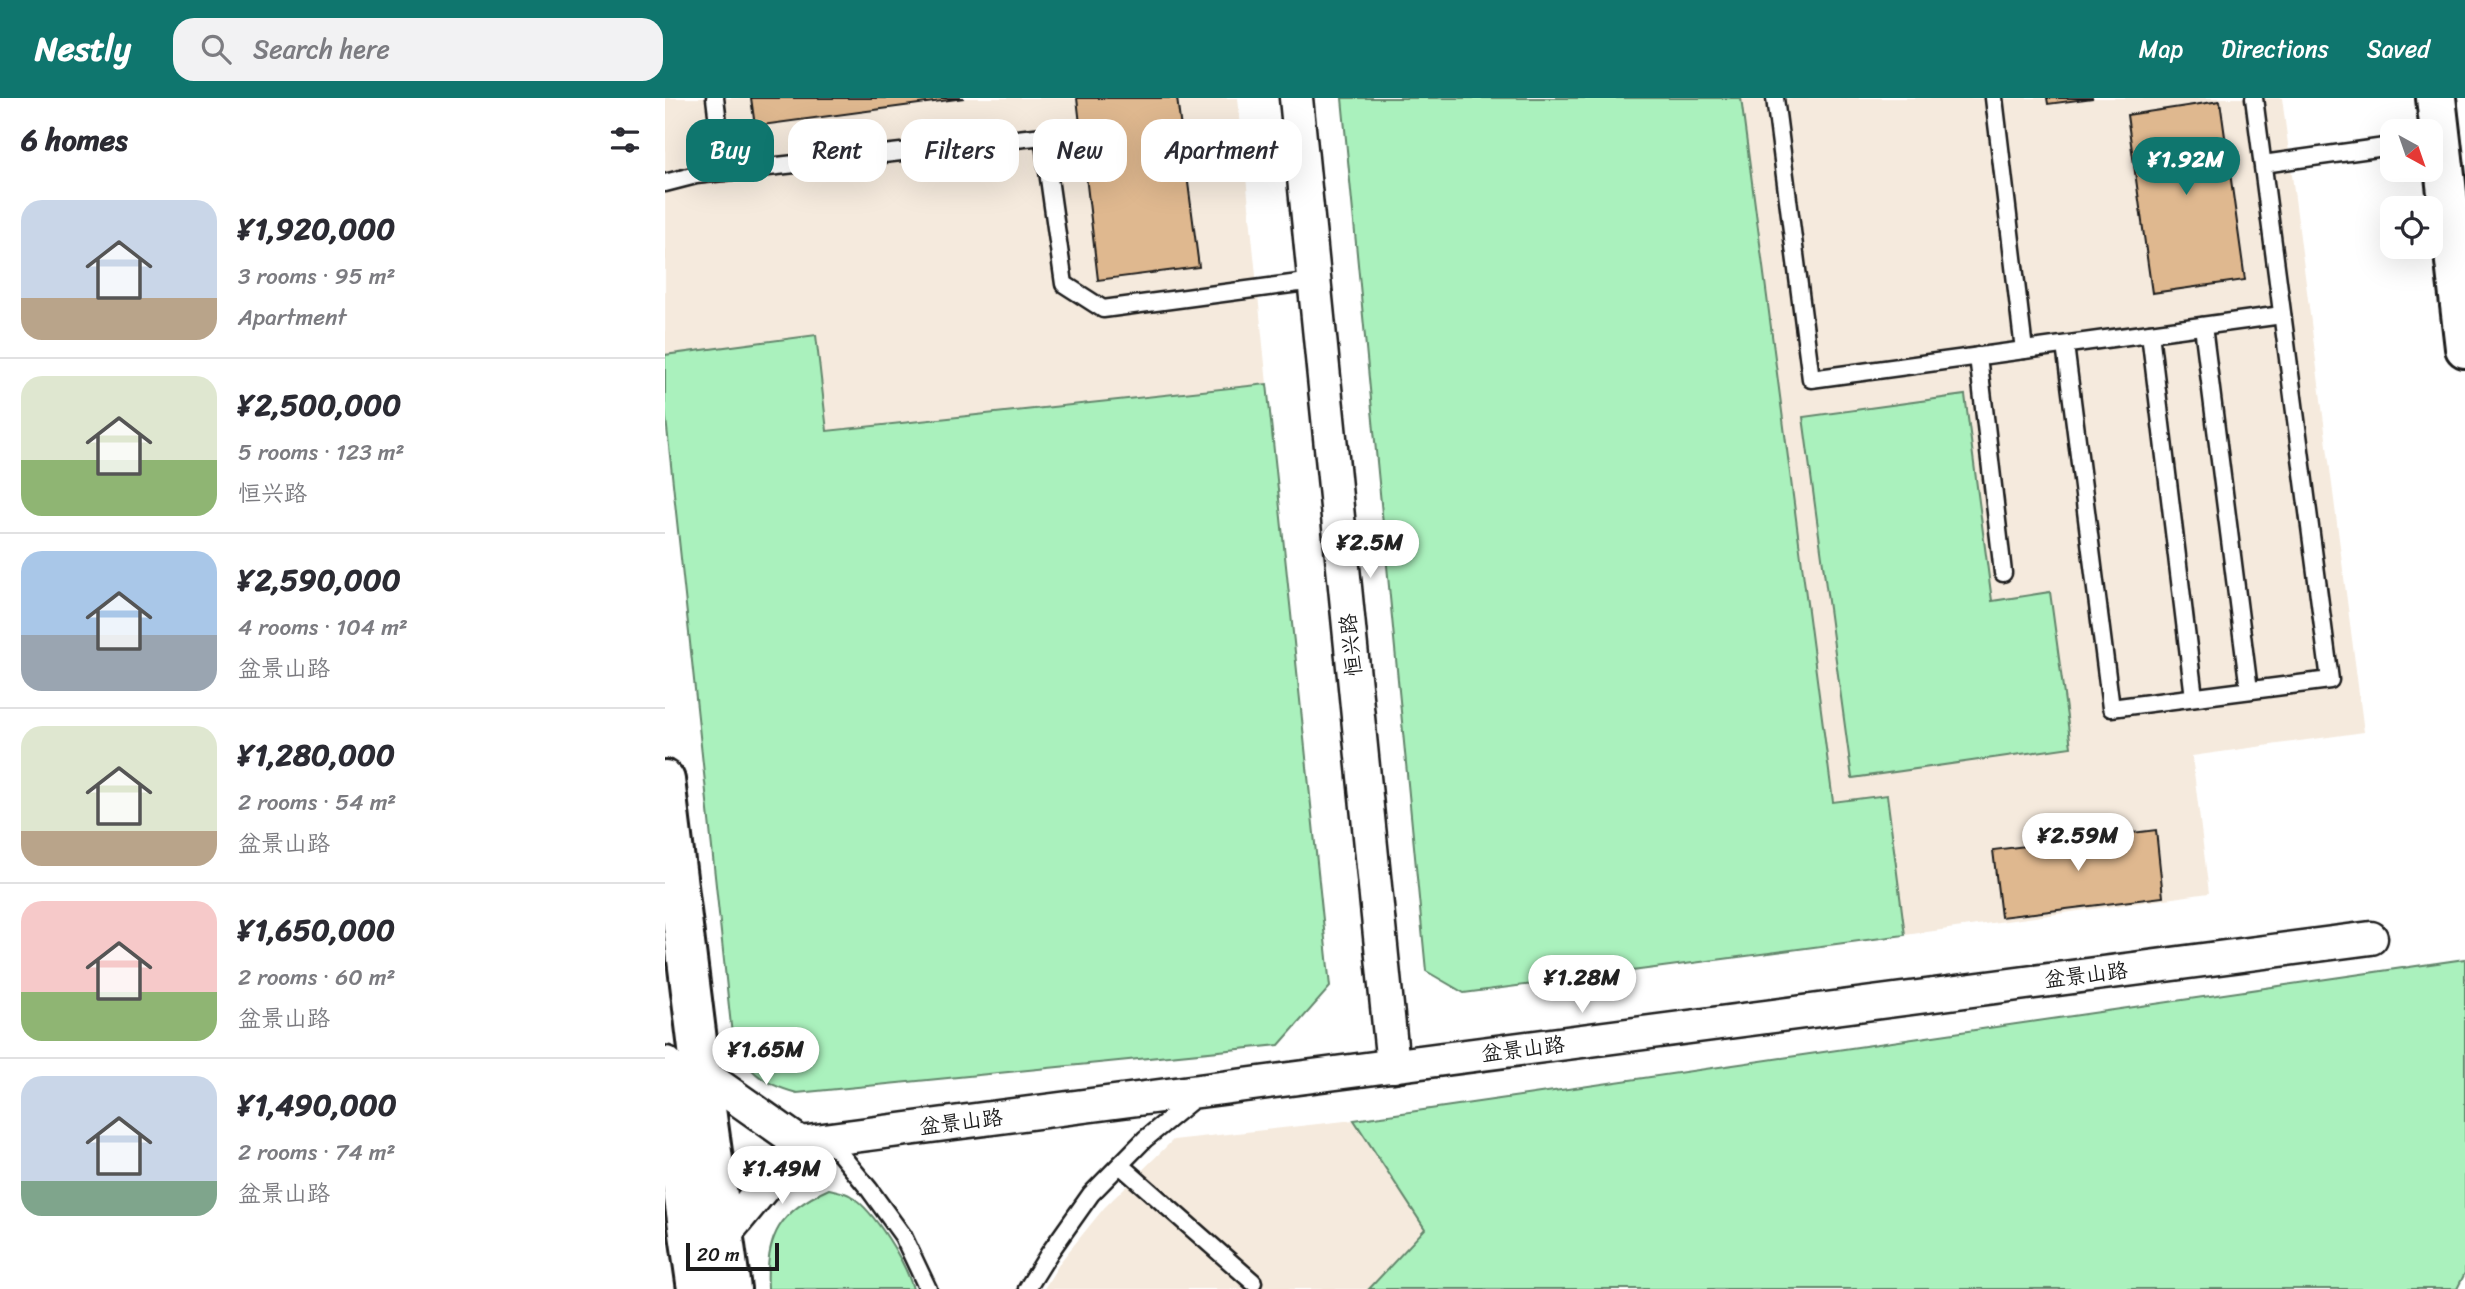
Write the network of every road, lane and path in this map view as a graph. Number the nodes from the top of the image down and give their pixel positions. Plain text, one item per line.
1 (715, 98) edge
2 (1296, 98) edge
3 (1775, 98) edge
4 (1994, 98) edge
5 (2255, 98) edge
6 (2436, 98) edge
7 (717, 119) edge
8 (2436, 119) edge
9 (2380, 148) edge
10 (2263, 164) junction
11 (774, 166) edge
12 (686, 179) edge
13 (2442, 182) edge
14 (665, 183) edge
15 (1314, 281) junction
16 (2282, 315) junction
17 (2203, 326) junction
18 (2150, 333) junction
19 (2065, 345) junction
20 (2465, 348) edge
21 (2024, 350) junction
22 (1978, 356) junction
23 (2003, 573) dead end
24 (2249, 690) junction
25 (2194, 697) junction
26 (665, 780) edge
27 (2371, 938) dead end
28 (1393, 1066) junction
29 (674, 1075) edge
30 (1204, 1091) junction
31 (814, 1141) junction
32 (1120, 1165) junction
33 (694, 1234) edge
34 (1253, 1282) dead end
35 (697, 1289) edge
36 (731, 1289) edge
37 (928, 1289) edge
38 (1027, 1289) edge

1 - 7 lane
2 - 15 street, 恒兴路
3 - 22 lane
4 - 21 lane
5 - 10 lane
6 - 8 main road
9 - 10 lane
10 - 16 lane
11 - 15 lane
12 - 14 lane
13 - 20 main road
15 - 28 street, 恒兴路
16 - 17 lane
16 - 24 lane
17 - 18 lane
17 - 24 lane
18 - 19 lane
18 - 25 lane
19 - 21 lane
19 - 25 lane
21 - 22 lane
22 - 23 lane
24 - 25 lane
26 - 29 main road
27 - 28 street, 盆景山路
28 - 30 street, 盆景山路
29 - 31 street
29 - 33 main road
30 - 31 street, 盆景山路
30 - 32 lane
31 - 33 street
31 - 37 lane
32 - 34 lane
32 - 38 lane
33 - 35 main road
33 - 36 main road

